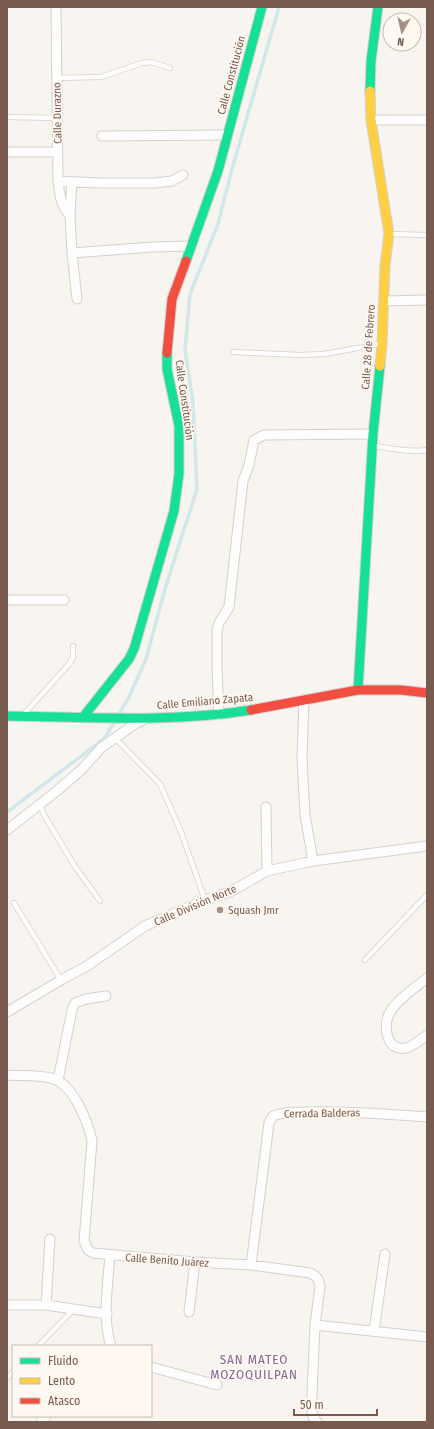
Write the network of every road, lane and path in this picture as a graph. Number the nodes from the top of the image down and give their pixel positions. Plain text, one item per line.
1 (56, 7) edge
2 (262, 7) edge
3 (378, 7) edge
4 (170, 68) dead end
5 (56, 78) junction
6 (7, 117) edge
7 (57, 118) junction
8 (371, 120) junction
9 (427, 120) edge
10 (227, 135) junction
11 (102, 136) dead end
12 (7, 152) edge
13 (58, 152) junction
14 (182, 175) dead end
15 (58, 181) junction
16 (72, 182) junction
17 (70, 215) junction
18 (389, 234) junction
19 (427, 235) edge
20 (191, 246) junction
21 (72, 253) junction
22 (77, 299) dead end
23 (427, 300) edge
24 (384, 301) junction
25 (382, 344) junction
26 (233, 352) dead end
27 (373, 434) junction
28 (372, 445) junction
29 (427, 450) edge
30 (7, 600) edge
31 (64, 600) dead end
32 (73, 646) dead end
33 (358, 690) junction
34 (427, 693) edge
35 (304, 700) junction
36 (219, 715) junction
37 (7, 716) edge
38 (84, 716) junction
39 (22, 717) junction
40 (147, 718) junction
41 (115, 738) junction
42 (40, 805) junction
43 (266, 807) dead end
44 (7, 830) edge
45 (427, 846) edge
46 (313, 861) junction
47 (267, 871) junction
48 (427, 895) edge
49 (100, 900) dead end
50 (205, 900) junction
51 (14, 903) dead end
52 (365, 960) dead end
53 (427, 978) edge
54 (61, 980) junction
55 (106, 996) dead end
56 (7, 1012) edge
57 (427, 1035) edge
58 (7, 1075) edge
59 (58, 1080) junction
60 (427, 1117) edge
61 (50, 1239) dead end
62 (385, 1254) dead end
63 (110, 1256) junction
64 (195, 1262) junction
65 (251, 1265) junction
66 (7, 1305) edge
67 (46, 1305) junction
68 (74, 1310) junction
69 (188, 1312) dead end
70 (107, 1314) junction
71 (316, 1325) junction
72 (374, 1331) junction
73 (427, 1337) edge
74 (39, 1345) edge
75 (111, 1345) edge
76 (152, 1367) edge
77 (216, 1385) dead end
78 (317, 1422) edge

1 - 5 street, Calle Durazno
2 - 10 street, Calle Constitución
3 - 8 street, Calle 28 de Febrero
4 - 5 lane
5 - 7 street, Calle Durazno
6 - 7 lane
7 - 13 street, Calle Durazno
8 - 9 street
8 - 18 street, Calle 28 de Febrero
10 - 11 street
10 - 20 street, Calle Constitución
12 - 13 street
13 - 15 street, Calle Durazno
14 - 16 street
15 - 16 street
15 - 17 street, Calle Durazno
16 - 17 street, Calle Durazno
17 - 21 street, Calle Durazno
18 - 19 lane
18 - 24 street, Calle 28 de Febrero
20 - 21 street
20 - 38 street, Calle Constitución
21 - 22 street, Calle Durazno
23 - 24 street
24 - 25 street, Calle 28 de Febrero
25 - 26 lane
25 - 27 street, Calle 28 de Febrero
27 - 28 street, Calle 28 de Febrero
27 - 36 street
28 - 29 lane
28 - 33 street, Calle 28 de Febrero
30 - 31 street
32 - 39 lane
33 - 34 street, Calle Emiliano Zapata
33 - 35 street, Calle Emiliano Zapata
35 - 36 street, Calle Emiliano Zapata
35 - 46 street
36 - 40 street, Calle Emiliano Zapata
37 - 39 street, Calle Emiliano Zapata
38 - 39 street, Calle Emiliano Zapata
38 - 40 street, Calle Emiliano Zapata
40 - 41 street
41 - 42 street
41 - 50 lane
42 - 44 street
42 - 49 lane
43 - 47 street
45 - 46 street, Calle División Norte
46 - 47 street, Calle División Norte
47 - 50 street, Calle División Norte
48 - 52 lane
50 - 54 street, Calle División Norte
51 - 54 lane
53 - 57 street
54 - 56 street, Calle División Norte
55 - 59 street
58 - 59 street
59 - 63 street, Calle Benito Juárez
60 - 65 street, Cerrada Balderas
61 - 67 street
62 - 72 street
63 - 64 street, Calle Benito Juárez
63 - 70 street
64 - 65 street, Calle Benito Juárez
64 - 69 street
65 - 71 street, Calle Benito Juárez
66 - 67 street
67 - 68 street
68 - 70 street
68 - 74 lane
70 - 75 street
71 - 72 street
71 - 78 street
72 - 73 street
76 - 77 street

